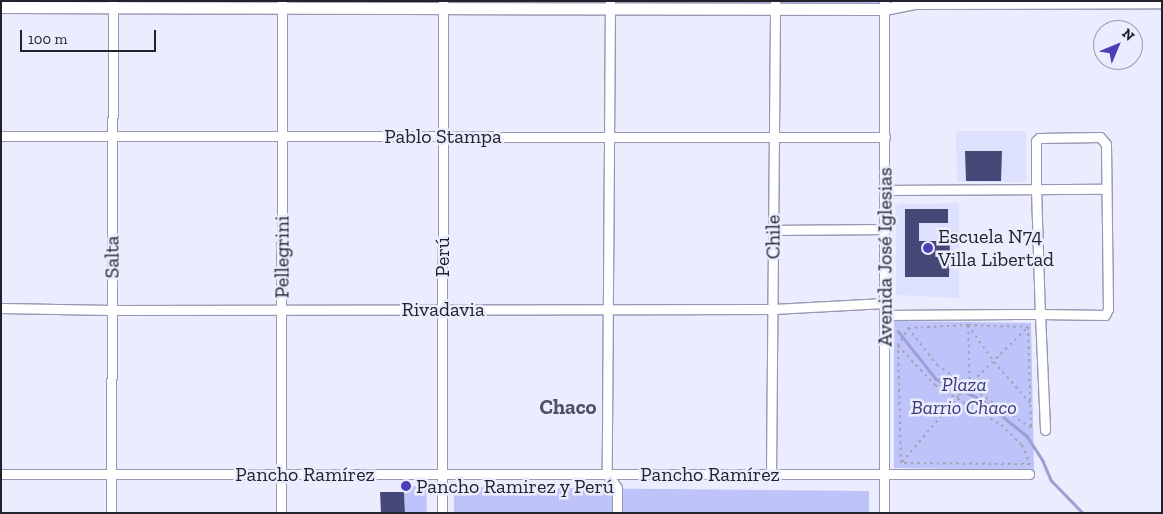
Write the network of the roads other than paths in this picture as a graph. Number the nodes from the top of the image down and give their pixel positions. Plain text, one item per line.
1 (1162, 2) edge
2 (113, 4) edge
3 (282, 5) edge
4 (443, 5) edge
5 (610, 5) edge
6 (775, 5) edge
7 (884, 5) edge
8 (1, 7) edge
9 (1, 136) edge
10 (113, 136) junction
11 (282, 136) junction
12 (443, 136) junction
13 (609, 136) junction
14 (774, 136) junction
15 (885, 136) junction
16 (1036, 188) junction
17 (1106, 189) junction
18 (885, 190) junction
19 (885, 229) junction
20 (774, 230) junction
21 (885, 303) junction
22 (1, 308) edge
23 (608, 309) junction
24 (773, 309) junction
25 (112, 310) junction
26 (282, 310) junction
27 (442, 310) junction
28 (1040, 314) junction
29 (885, 316) junction
30 (1045, 430) dead end
31 (1, 474) edge
32 (112, 474) junction
33 (282, 474) junction
34 (442, 474) junction
35 (607, 474) junction
36 (772, 474) junction
37 (884, 474) junction
38 (1029, 474) dead end
39 (111, 513) edge
40 (282, 513) edge
41 (442, 513) edge
42 (617, 513) edge
43 (884, 513) edge

1 - 7 main road
2 - 3 main road
2 - 8 main road
2 - 10 street, Salta
3 - 4 main road
3 - 11 street, Pellegrini
4 - 5 main road
4 - 12 street, Perú
5 - 6 main road
5 - 13 street
6 - 7 main road
6 - 14 street, Chile
7 - 15 street, Avenida José Iglesias
9 - 10 street, Pablo Stampa
10 - 11 street, Pablo Stampa
10 - 25 street, Salta
11 - 12 street, Pablo Stampa
11 - 26 street, Pellegrini
12 - 13 street, Pablo Stampa
12 - 27 street, Perú
13 - 14 street, Pablo Stampa
13 - 23 street
14 - 15 street, Pablo Stampa
14 - 20 street, Chile
15 - 18 street, Avenida José Iglesias
16 - 17 street
16 - 17 street
16 - 18 street
16 - 28 street
17 - 28 street
18 - 19 street, Avenida José Iglesias
19 - 20 street
19 - 21 street, Avenida José Iglesias
20 - 24 street, Chile
21 - 24 street, Rivadavia
21 - 29 street, Avenida José Iglesias
22 - 25 street, Rivadavia
23 - 24 street, Rivadavia
23 - 27 street, Rivadavia
23 - 35 street
24 - 36 street, Chile
25 - 26 street, Rivadavia
25 - 32 street, Salta
26 - 27 street, Rivadavia
26 - 33 street, Pellegrini
27 - 34 street, Perú
28 - 29 street
28 - 30 street
29 - 37 street, Avenida José Iglesias
31 - 32 street, Pancho Ramírez
32 - 33 street, Pancho Ramírez
32 - 39 street, Salta
33 - 34 street, Pancho Ramírez
33 - 40 street, Pellegrini
34 - 35 street, Pancho Ramírez
34 - 41 street, Perú
35 - 36 street, Pancho Ramírez
35 - 42 street
36 - 37 street, Pancho Ramírez
37 - 38 street, Pancho Ramírez
37 - 43 street, Avenida José Iglesias

